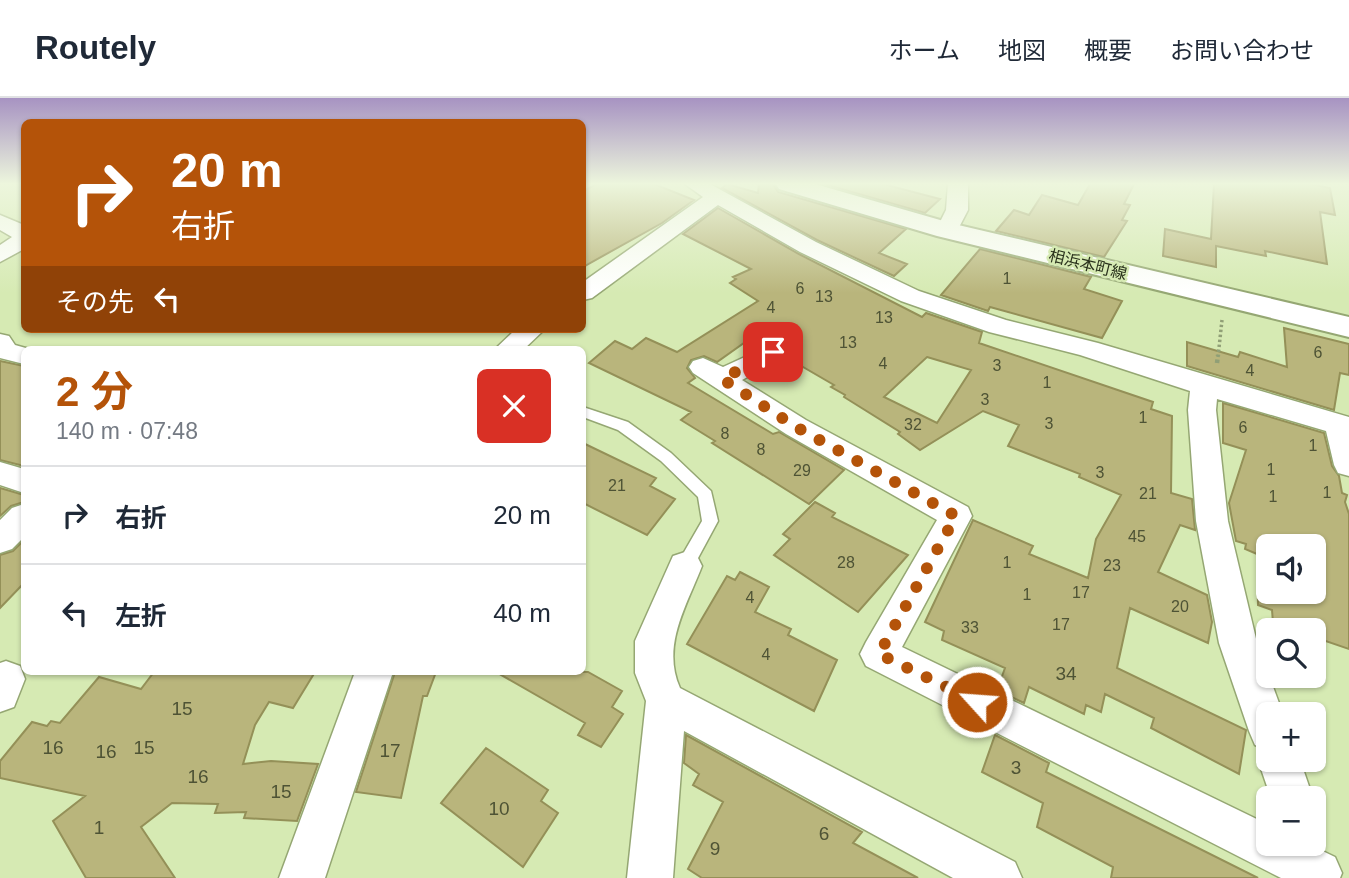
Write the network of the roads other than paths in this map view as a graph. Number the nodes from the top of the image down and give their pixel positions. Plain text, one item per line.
1 (670, 220) edge
2 (760, 220) edge
3 (918, 220) edge
4 (952, 220) edge
5 (0, 221) edge
6 (947, 230) junction
7 (21, 232) edge
8 (21, 241) edge
9 (0, 255) edge
10 (586, 290) edge
11 (1349, 327) edge
12 (527, 333) edge
13 (0, 342) edge
14 (512, 346) edge
15 (773, 352) dead end
16 (21, 355) edge
17 (1209, 387) junction
18 (586, 413) edge
19 (1344, 426) edge
20 (1349, 466) edge
21 (0, 473) edge
22 (21, 480) edge
23 (21, 520) edge
24 (0, 540) edge
25 (685, 566) joint
26 (373, 675) edge
27 (666, 701) junction
28 (1259, 702) edge
29 (1316, 865) edge
30 (302, 878) edge
31 (650, 878) edge
32 (999, 878) edge

1 - 10 street
2 - 17 street
3 - 6 main road, 相浜本町線
4 - 6 street
5 - 7 street
6 - 11 main road, 相浜本町線
8 - 9 street
12 - 14 street
13 - 16 street
15 - 29 street
17 - 19 street
17 - 28 street
18 - 25 lane
19 - 20 street
21 - 22 street
23 - 24 street
25 - 27 street
26 - 30 street
27 - 31 street
27 - 32 street

